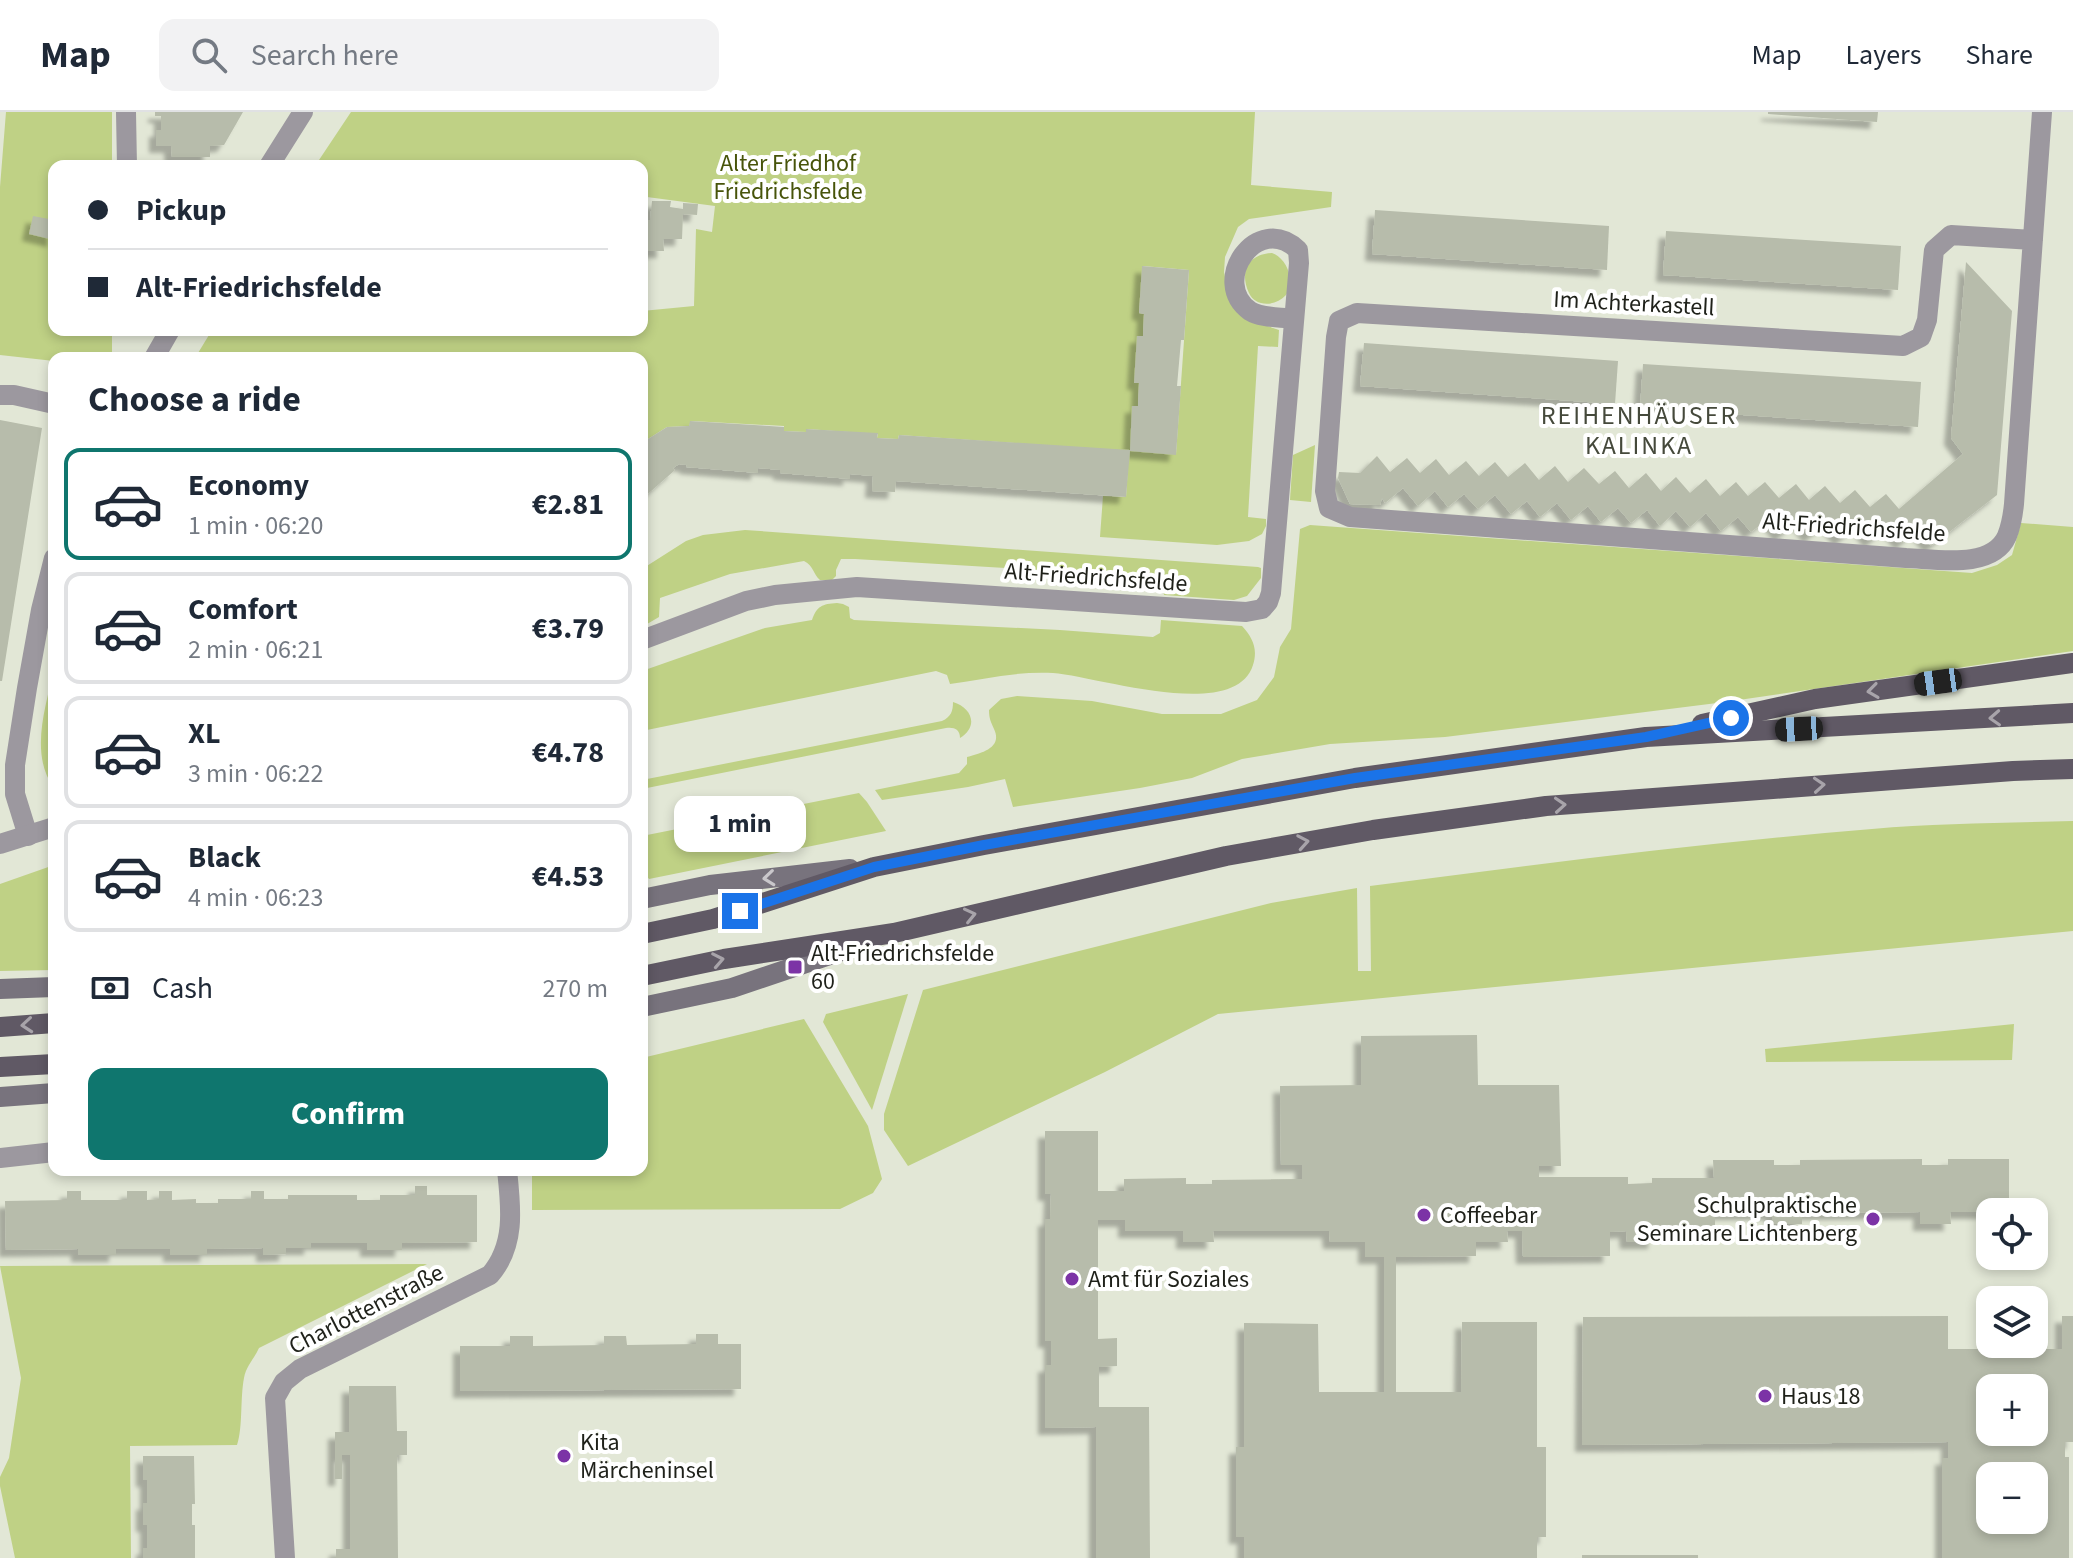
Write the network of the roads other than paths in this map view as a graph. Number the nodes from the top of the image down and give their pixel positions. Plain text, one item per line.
1 (126, 112) edge
2 (303, 112) edge
3 (2042, 112) edge
4 (127, 160) edge
5 (273, 160) edge
6 (2033, 240) junction
7 (1293, 319) dead end
8 (0, 395) edge
9 (48, 403) edge
10 (1329, 508) joint
11 (48, 584) edge
12 (648, 638) edge
13 (2073, 663) edge
14 (2073, 713) edge
15 (1646, 737) junction
16 (2073, 769) edge
17 (48, 829) edge
18 (28, 836) junction
19 (0, 844) edge
20 (874, 867) junction
21 (648, 898) edge
22 (648, 933) edge
23 (894, 933) junction
24 (648, 975) edge
25 (48, 987) edge
26 (0, 989) edge
27 (648, 1006) edge
28 (48, 1023) edge
29 (0, 1027) edge
30 (48, 1064) edge
31 (0, 1067) edge
32 (48, 1093) edge
33 (0, 1097) edge
34 (48, 1153) edge
35 (0, 1158) edge
36 (508, 1176) edge
37 (285, 1558) edge

1 - 4 street
2 - 5 street
3 - 6 street, Alt-Friedrichsfelde
6 - 10 street, Im Achterkastell
6 - 10 street, Alt-Friedrichsfelde
7 - 12 street, Alt-Friedrichsfelde
8 - 9 street
11 - 18 street
13 -> 15 main road
14 -> 15 main road
15 - 20 main road
23 -> 16 main road
17 - 18 street
18 - 19 street
20 -> 21 main road
20 - 22 main road
24 -> 23 main road
23 - 27 main road
25 - 26 main road
28 -> 29 main road
30 - 31 main road
32 - 33 main road
34 - 35 street
36 - 37 street, Charlottenstraße

